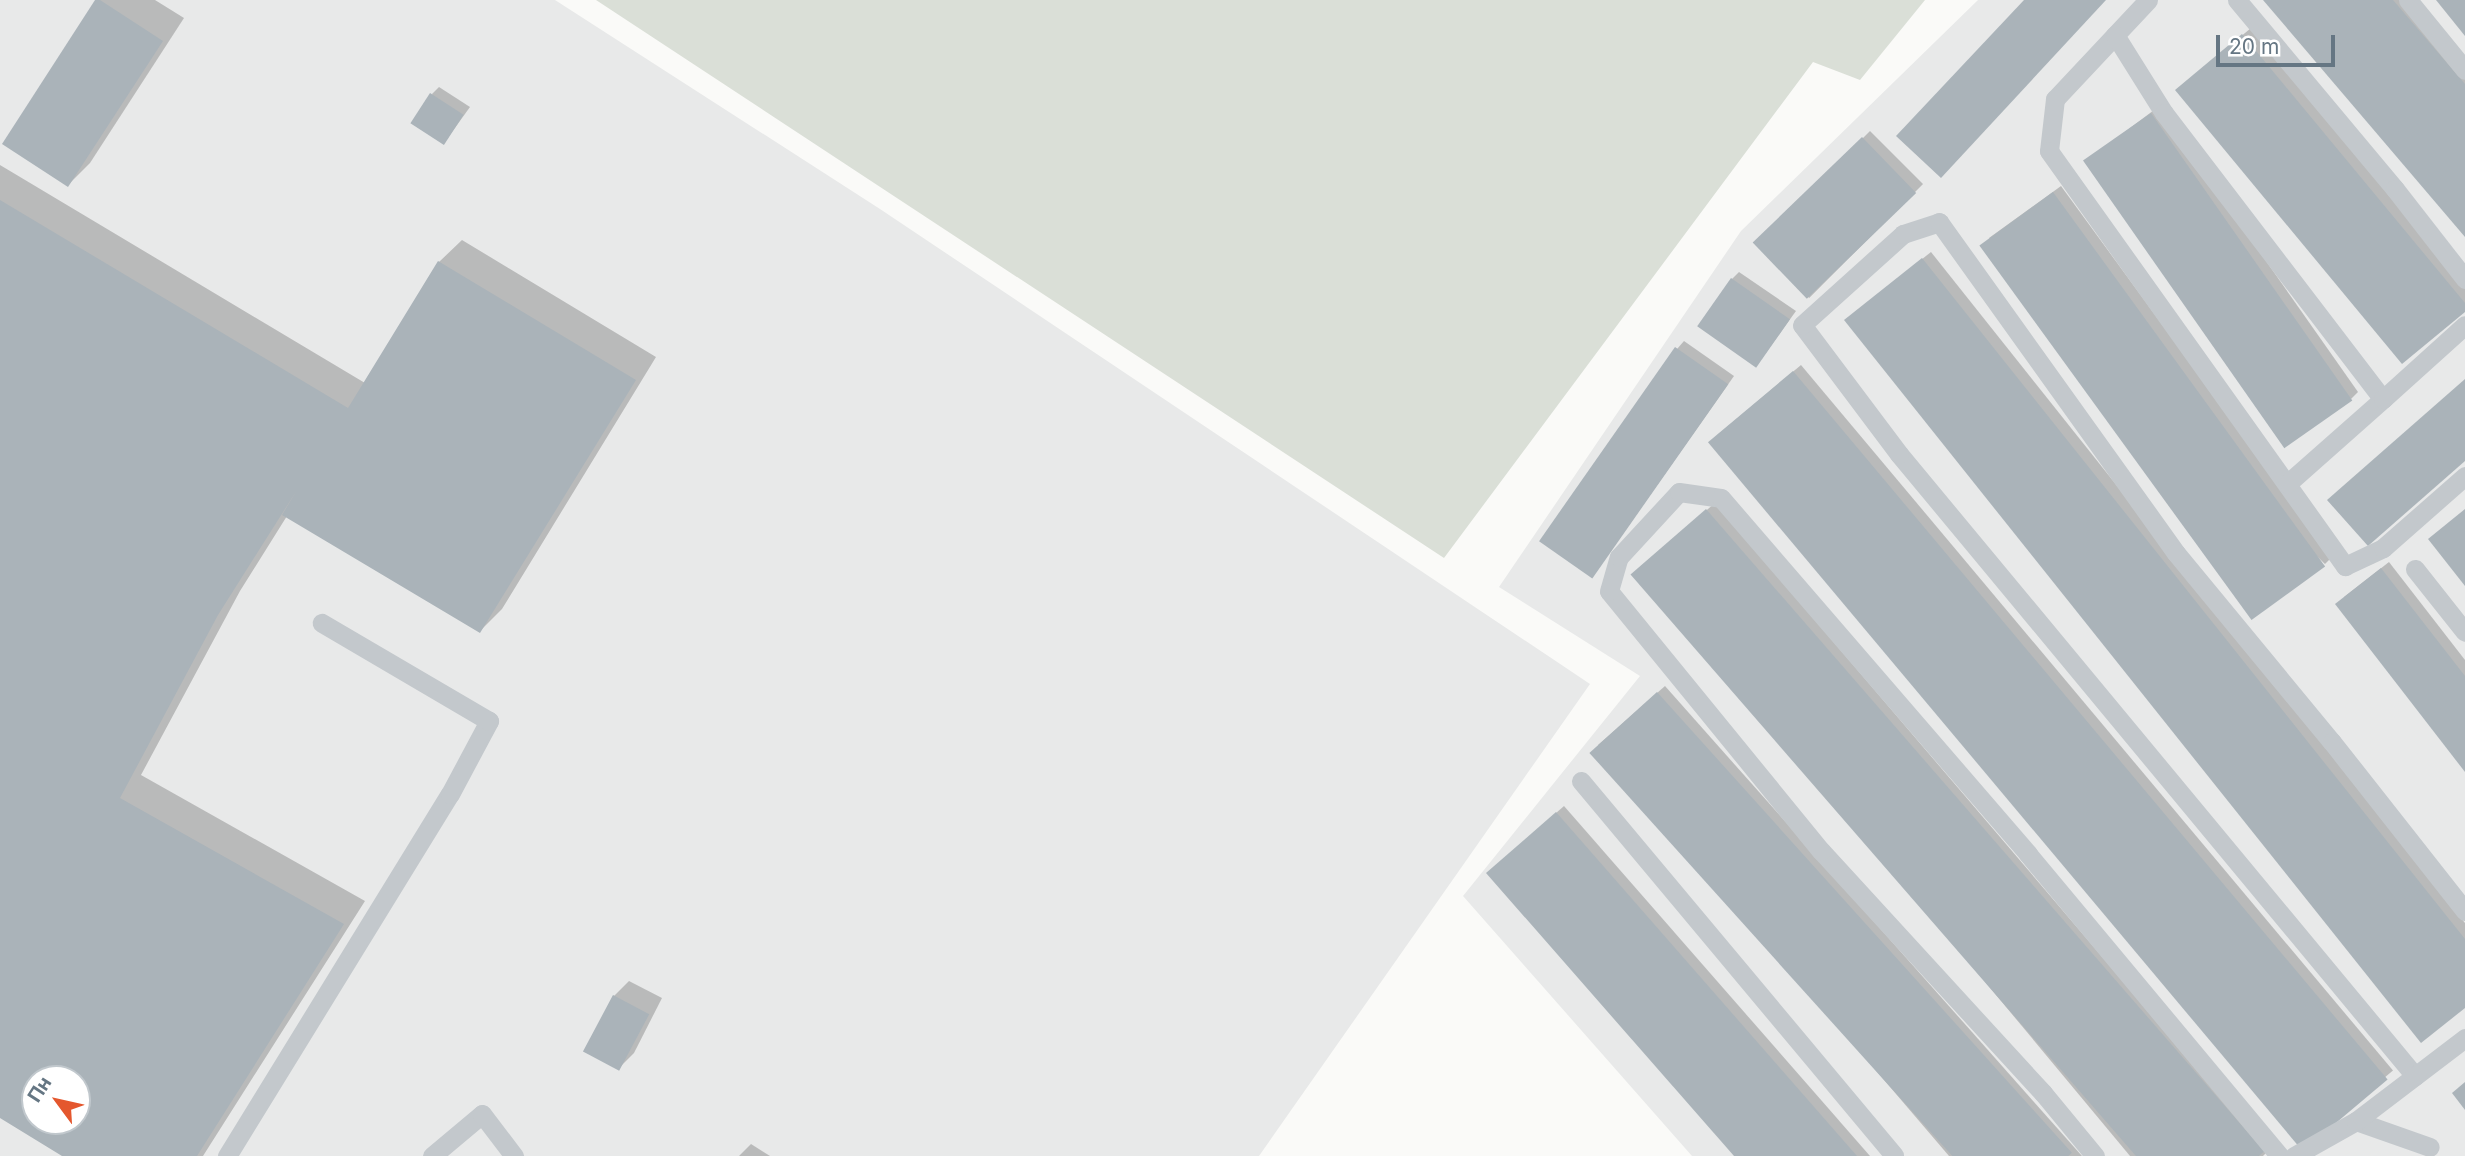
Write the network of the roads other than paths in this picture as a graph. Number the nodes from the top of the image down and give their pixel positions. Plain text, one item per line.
1 (2148, 0) edge
2 (2237, 0) edge
3 (2407, 0) edge
4 (2115, 35) junction
5 (2465, 70) edge
6 (2465, 279) edge
7 (2465, 325) edge
8 (2383, 399) junction
9 (2465, 476) edge
10 (2287, 484) junction
11 (2415, 569) dead end
12 (323, 623) dead end
13 (2465, 632) edge
14 (1581, 781) dead end
15 (2465, 911) edge
16 (2465, 1038) edge
17 (2415, 1076) junction
18 (2357, 1121) junction
19 (2430, 1147) dead end
20 (227, 1156) edge
21 (432, 1156) edge
22 (514, 1156) edge
23 (1894, 1156) edge
24 (2095, 1156) edge
25 (2280, 1156) edge
26 (2294, 1156) edge

1 - 4 lane
2 - 6 lane
3 - 5 lane
4 - 8 lane
4 - 10 lane
7 - 8 lane
8 - 10 lane
9 - 10 lane
11 - 13 lane
12 - 20 lane
14 - 23 lane
15 - 17 lane
16 - 17 lane
17 - 18 lane
18 - 19 lane
18 - 26 lane
21 - 22 lane
24 - 25 lane

